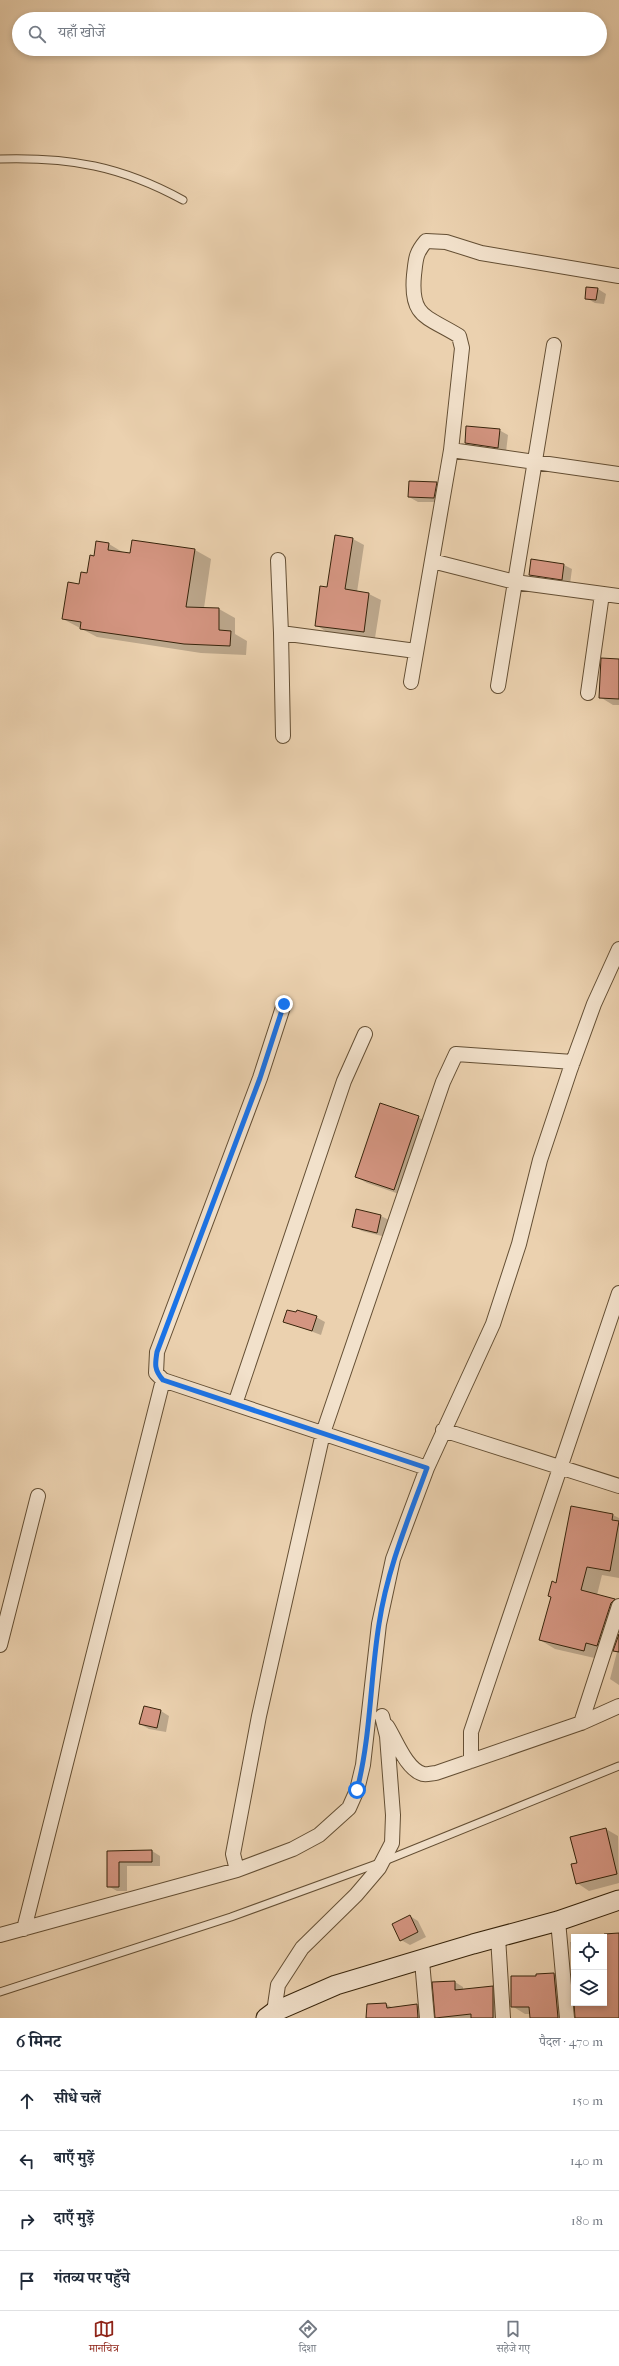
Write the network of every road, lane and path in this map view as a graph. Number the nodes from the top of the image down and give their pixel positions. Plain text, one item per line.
1 (0, 160) edge
2 (183, 200) dead end
3 (619, 276) edge
4 (554, 346) dead end
5 (452, 450) junction
6 (536, 462) junction
7 (619, 474) edge
8 (278, 560) dead end
9 (432, 561) junction
10 (515, 582) junction
11 (602, 594) junction
12 (619, 596) edge
13 (281, 633) junction
14 (416, 651) junction
15 (411, 682) dead end
16 (498, 686) dead end
17 (588, 694) dead end
18 (283, 736) dead end
19 (619, 950) edge
20 (284, 1004) dead end
21 (365, 1034) dead end
22 (573, 1062) junction
23 (619, 1293) edge
24 (163, 1380) junction
25 (235, 1404) junction
26 (443, 1430) junction
27 (323, 1433) junction
28 (561, 1467) junction
29 (427, 1468) junction
30 (619, 1486) edge
31 (38, 1496) dead end
32 (619, 1606) edge
33 (0, 1645) edge
34 (372, 1699) junction
35 (619, 1706) edge
36 (382, 1716) junction
37 (581, 1724) junction
38 (471, 1761) junction
39 (619, 1766) edge
40 (382, 1862) junction
41 (237, 1870) junction
42 (619, 1900) edge
43 (558, 1921) junction
44 (24, 1929) junction
45 (0, 1934) edge
46 (498, 1937) junction
47 (422, 1961) junction
48 (0, 1992) edge
49 (270, 2015) edge
50 (427, 2018) edge
51 (503, 2018) edge
52 (567, 2018) edge

1 - 2 lane
3 - 5 street
4 - 6 street
5 - 6 street
5 - 9 street
6 - 7 street
6 - 10 street
8 - 13 street
9 - 10 street
9 - 14 street
10 - 11 street
10 - 16 street
11 - 12 street
11 - 17 street
13 - 14 street
13 - 18 street
14 - 15 street
19 - 22 street
20 - 24 street
21 - 25 street
22 - 26 street
22 - 27 street
23 - 28 street
24 - 25 street
24 - 44 street
25 - 27 street
26 - 28 street
26 - 29 street
27 - 29 street
27 - 41 street
28 - 30 street
28 - 38 street
29 - 34 street
31 - 33 street
32 - 37 street
34 - 36 street
34 - 41 street
35 - 37 street
36 - 38 street
36 - 40 street
37 - 38 street
39 - 40 lane
40 - 48 lane
40 - 49 street
41 - 44 street
42 - 43 main road
43 - 46 main road
43 - 52 street
44 - 45 street
46 - 47 main road
46 - 51 street
47 - 49 main road
47 - 50 street

